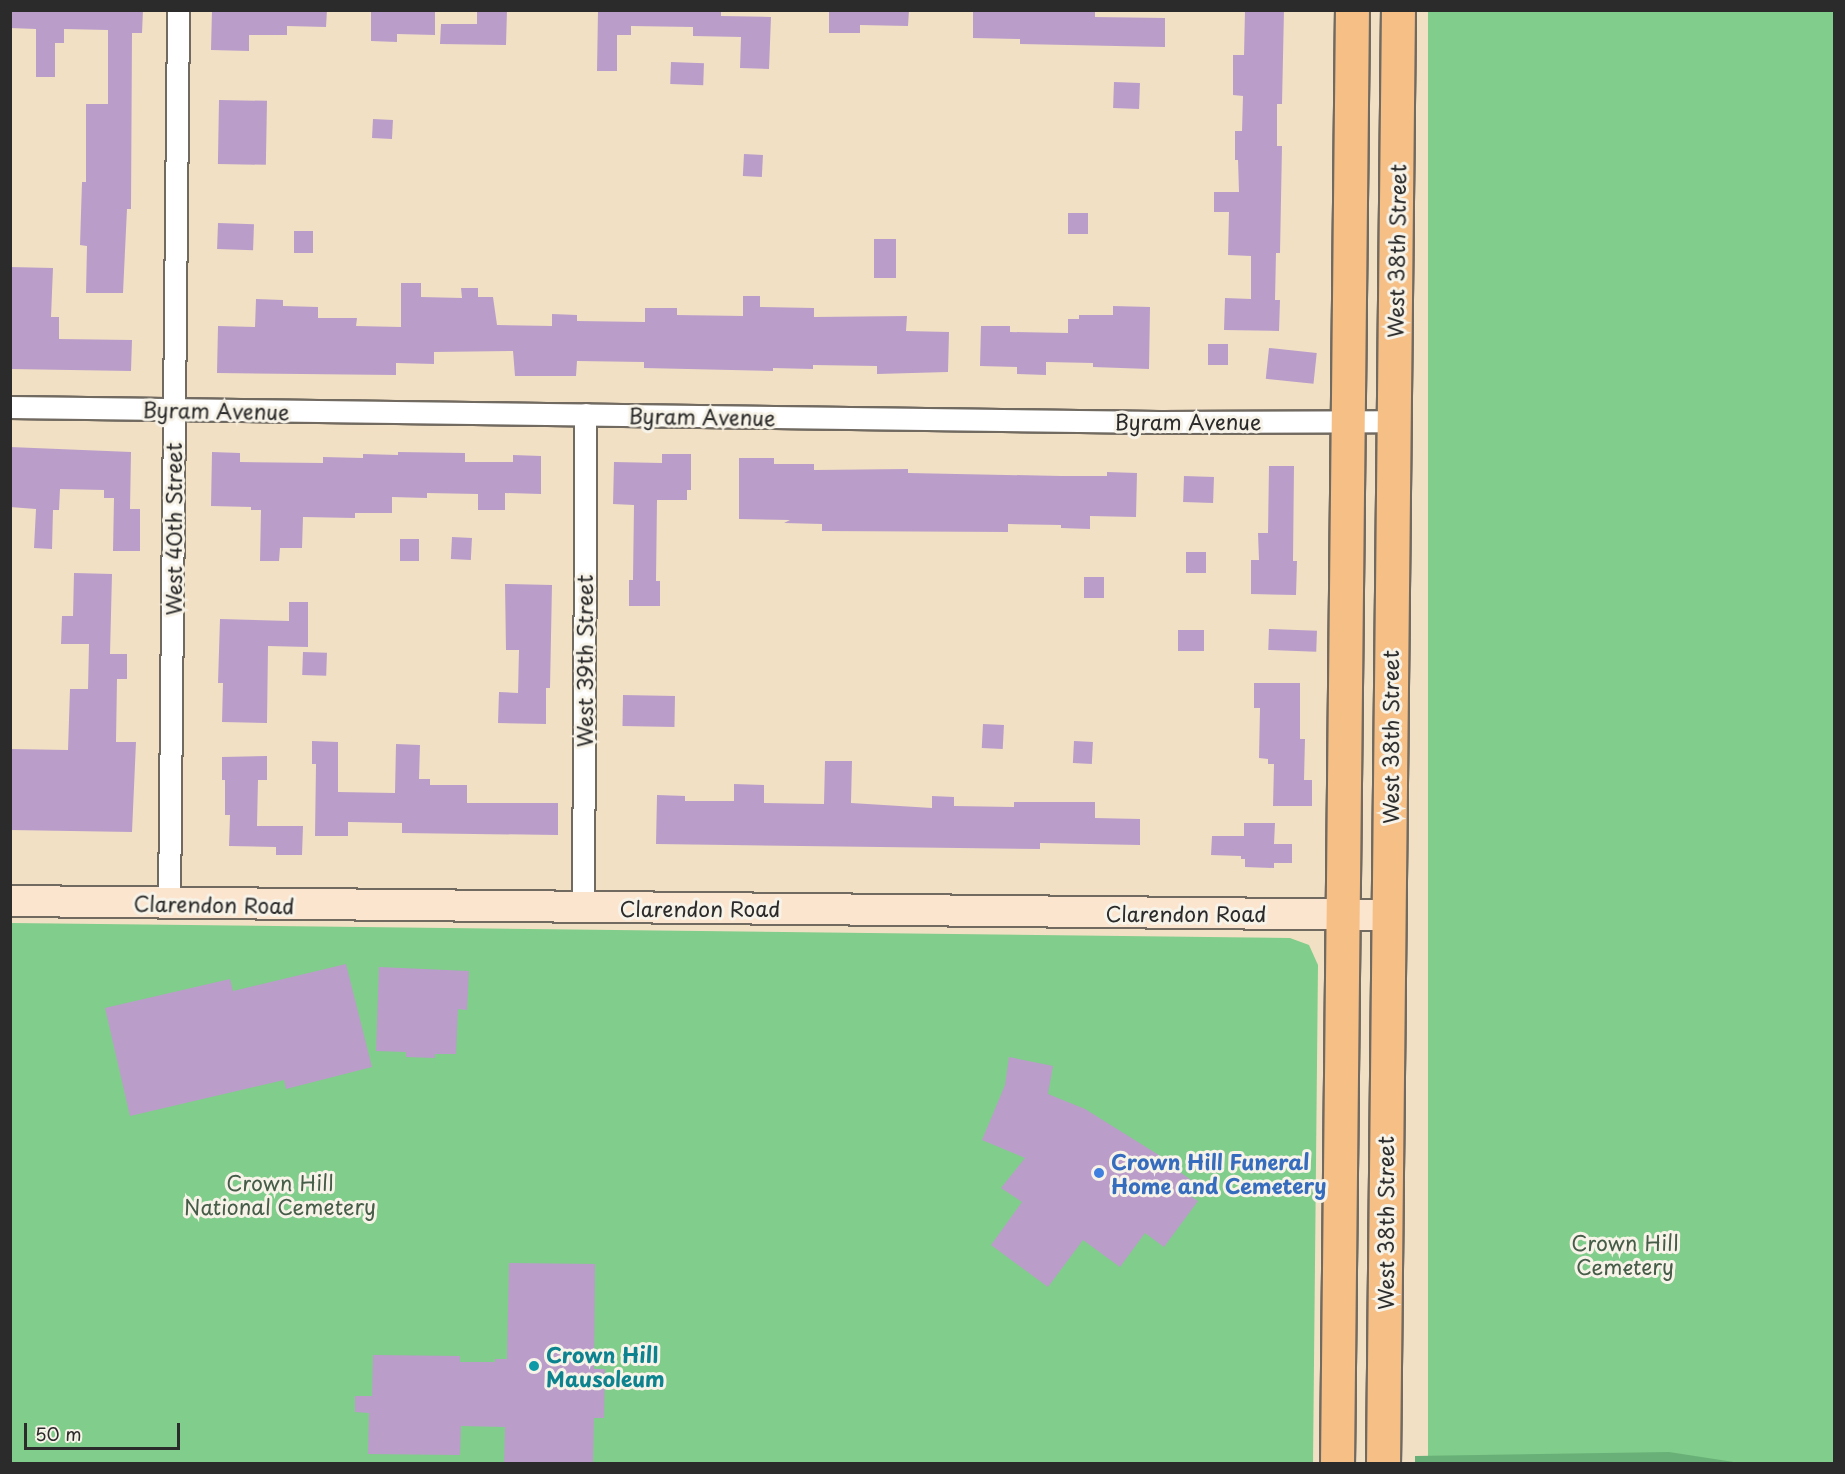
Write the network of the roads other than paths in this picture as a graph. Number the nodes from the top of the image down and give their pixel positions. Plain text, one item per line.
1 (178, 10) edge
2 (1352, 10) edge
3 (1398, 10) edge
4 (10, 407) edge
5 (174, 409) junction
6 (586, 414) junction
7 (1347, 421) junction
8 (1394, 421) junction
9 (10, 901) edge
10 (169, 904) junction
11 (583, 908) junction
12 (1342, 914) junction
13 (1389, 915) junction
14 (1336, 1464) edge
15 (1383, 1464) edge

1 - 5 street, West 40th Street
2 - 7 main road
3 - 8 main road, West 38th Street
4 - 5 street, Byram Avenue
5 - 6 street, Byram Avenue
5 - 10 street, West 40th Street
6 - 7 street, Byram Avenue
6 - 11 street, West 39th Street
7 - 8 street, Byram Avenue
7 - 12 main road
8 - 13 main road, West 38th Street
9 - 10 street, Clarendon Road
10 - 11 street, Clarendon Road
11 - 12 street, Clarendon Road
12 - 13 street, Clarendon Road
12 - 14 main road
13 - 15 main road, West 38th Street

